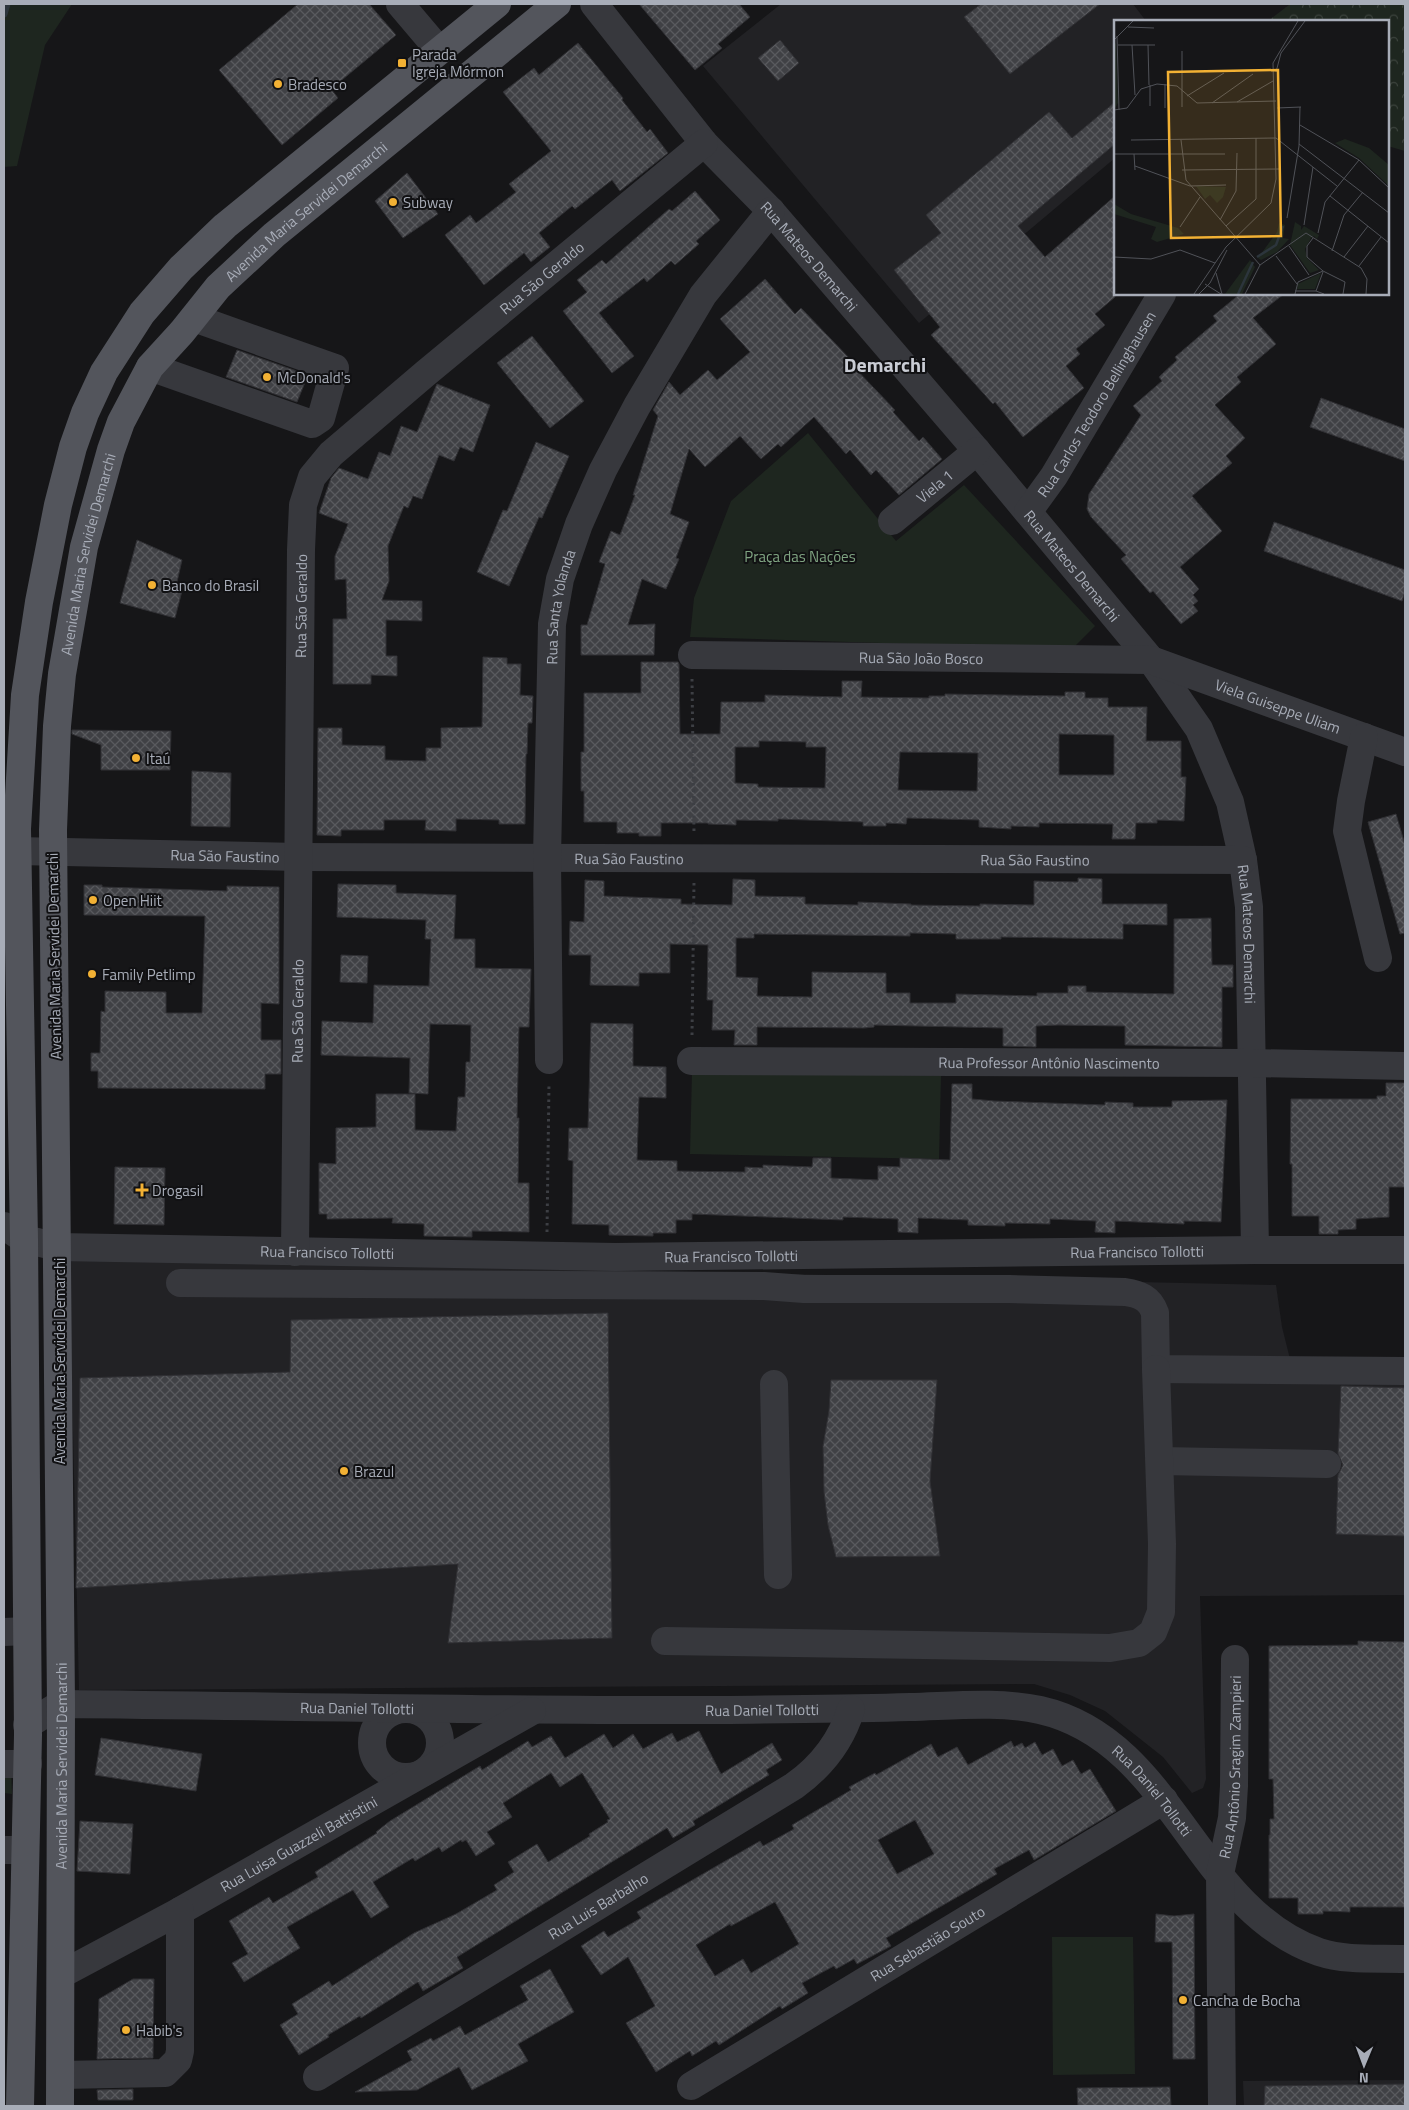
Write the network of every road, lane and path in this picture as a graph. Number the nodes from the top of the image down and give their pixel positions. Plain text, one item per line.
1 (400, 4) edge
2 (496, 4) edge
3 (557, 4) edge
4 (594, 4) edge
5 (439, 50) junction
6 (704, 143) junction
7 (771, 211) junction
8 (1161, 295) edge
9 (194, 318) junction
10 (150, 367) junction
11 (977, 451) junction
12 (1028, 512) junction
13 (892, 521) dead end
14 (692, 655) dead end
15 (1151, 660) junction
16 (1364, 737) junction
17 (1405, 752) edge
18 (17, 851) junction
19 (53, 853) junction
20 (298, 857) junction
21 (548, 857) junction
22 (1244, 860) junction
23 (1378, 958) dead end
24 (549, 1060) joint
25 (691, 1061) dead end
26 (1252, 1063) junction
27 (1405, 1066) edge
28 (14, 1232) edge
29 (58, 1247) junction
30 (1255, 1250) junction
31 (1405, 1250) edge
32 (295, 1252) junction
33 (547, 1255) junction
34 (180, 1283) dead end
35 (1156, 1369) junction
36 (1405, 1371) edge
37 (774, 1384) dead end
38 (1160, 1461) junction
39 (1327, 1464) dead end
40 (778, 1575) dead end
41 (16, 1631) edge
42 (665, 1641) dead end
43 (1235, 1659) dead end
44 (62, 1704) junction
45 (405, 1709) junction
46 (851, 1709) junction
47 (534, 1711) junction
48 (28, 1726) junction
49 (16, 1764) edge
50 (425, 1771) junction
51 (1164, 1800) junction
52 (14, 1850) edge
53 (1220, 1874) junction
54 (180, 1911) junction
55 (1405, 1959) edge
56 (62, 1974) junction
57 (13, 2024) edge
58 (61, 2075) junction
59 (317, 2077) dead end
60 (691, 2086) dead end
61 (20, 2106) edge
62 (60, 2106) edge
63 (1222, 2106) edge

1 - 5 street
2 - 5 main road
3 - 9 main road, Avenida Maria Servidei Demarchi
4 - 6 street, Rua Mateos Demarchi
5 - 18 main road
6 - 7 street, Rua Mateos Demarchi
6 - 20 street, Rua São Geraldo
7 - 11 street, Rua Mateos Demarchi
7 - 21 street, Rua Santa Yolanda
8 - 12 street, Rua Carlos Teodoro Bellinghausen
9 - 10 main road, Avenida Maria Servidei Demarchi
9 - 10 street
10 - 19 main road, Avenida Maria Servidei Demarchi
11 - 12 street, Rua Mateos Demarchi
11 - 13 street, Viela 1
12 - 15 street, Rua Mateos Demarchi
14 - 15 street, Rua São João Bosco
15 - 16 street, Viela Guiseppe Uliam
15 - 22 street, Rua Mateos Demarchi
16 - 17 street, Viela Guiseppe Uliam
16 - 23 street
18 - 19 street, Rua São Faustino
18 - 28 main road
19 - 20 street, Rua São Faustino
19 - 29 main road, Avenida Maria Servidei Demarchi
20 - 21 street, Rua São Faustino
20 - 32 street, Rua São Geraldo
21 - 22 street, Rua São Faustino
21 - 24 street, Rua Santa Yolanda
22 - 26 street, Rua Mateos Demarchi
24 - 33 path
25 - 26 street, Rua Professor Antônio Nascimento
26 - 27 street, Rua Professor Antônio Nascimento
26 - 30 street, Rua Mateos Demarchi
28 - 29 street, Rua Francisco Tollotti
28 - 41 main road
29 - 32 street, Rua Francisco Tollotti
29 - 44 main road, Avenida Maria Servidei Demarchi
30 - 31 street, Rua Francisco Tollotti
30 - 33 street, Rua Francisco Tollotti
32 - 33 street, Rua Francisco Tollotti
34 - 35 street
35 - 36 street
35 - 38 street
37 - 40 street
38 - 39 street
38 - 42 street
41 - 48 main road
43 - 53 street, Rua Antônio Sragim Zampieri
44 - 45 street, Rua Daniel Tollotti
44 - 48 street
44 - 56 main road, Avenida Maria Servidei Demarchi
45 - 47 street, Rua Daniel Tollotti
45 - 50 street
45 - 50 street
46 - 47 street, Rua Daniel Tollotti
46 - 51 street, Rua Daniel Tollotti
46 - 59 street, Rua Luis Barbalho
47 - 50 street, Rua Luisa Guazzeli Battistini
48 - 49 main road
49 - 52 main road
50 - 54 street, Rua Luisa Guazzeli Battistini
51 - 53 street, Rua Daniel Tollotti
51 - 60 street, Rua Sebastião Souto
52 - 57 main road
53 - 55 street, Rua Daniel Tollotti
53 - 63 street, Rua Antônio Sragim Zampieri
54 - 56 street, Rua Luisa Guazzeli Battistini
54 - 58 street
56 - 58 main road, Avenida Maria Servidei Demarchi
57 - 61 main road
58 - 62 main road, Avenida Maria Servidei Demarchi

